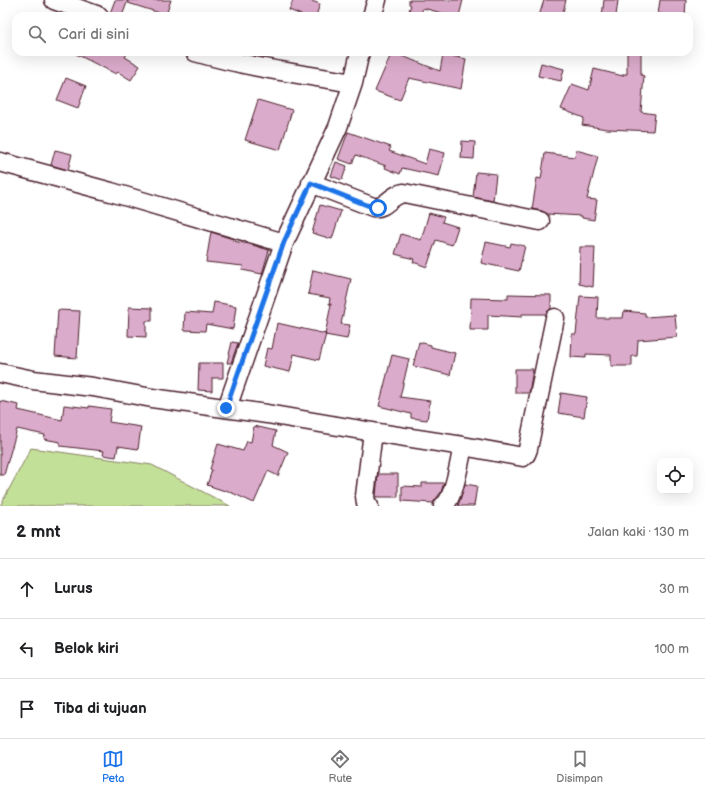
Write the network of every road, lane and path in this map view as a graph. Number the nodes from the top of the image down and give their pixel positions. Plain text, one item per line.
1 (54, 0) edge
2 (378, 0) edge
3 (88, 12) edge
4 (374, 12) edge
5 (210, 56) edge
6 (359, 56) edge
7 (353, 83) junction
8 (0, 162) edge
9 (311, 183) junction
10 (540, 222) dead end
11 (284, 242) junction
12 (555, 318) dead end
13 (0, 373) edge
14 (226, 408) junction
15 (372, 432) junction
16 (463, 446) junction
17 (369, 506) edge
18 (443, 506) edge

1 - 3 street
2 - 4 street
5 - 7 street
6 - 7 street
7 - 9 street
8 - 11 street
9 - 10 street
9 - 11 street
11 - 14 street
12 - 16 street
13 - 14 street
14 - 15 street
15 - 16 street
15 - 17 street
16 - 18 street

